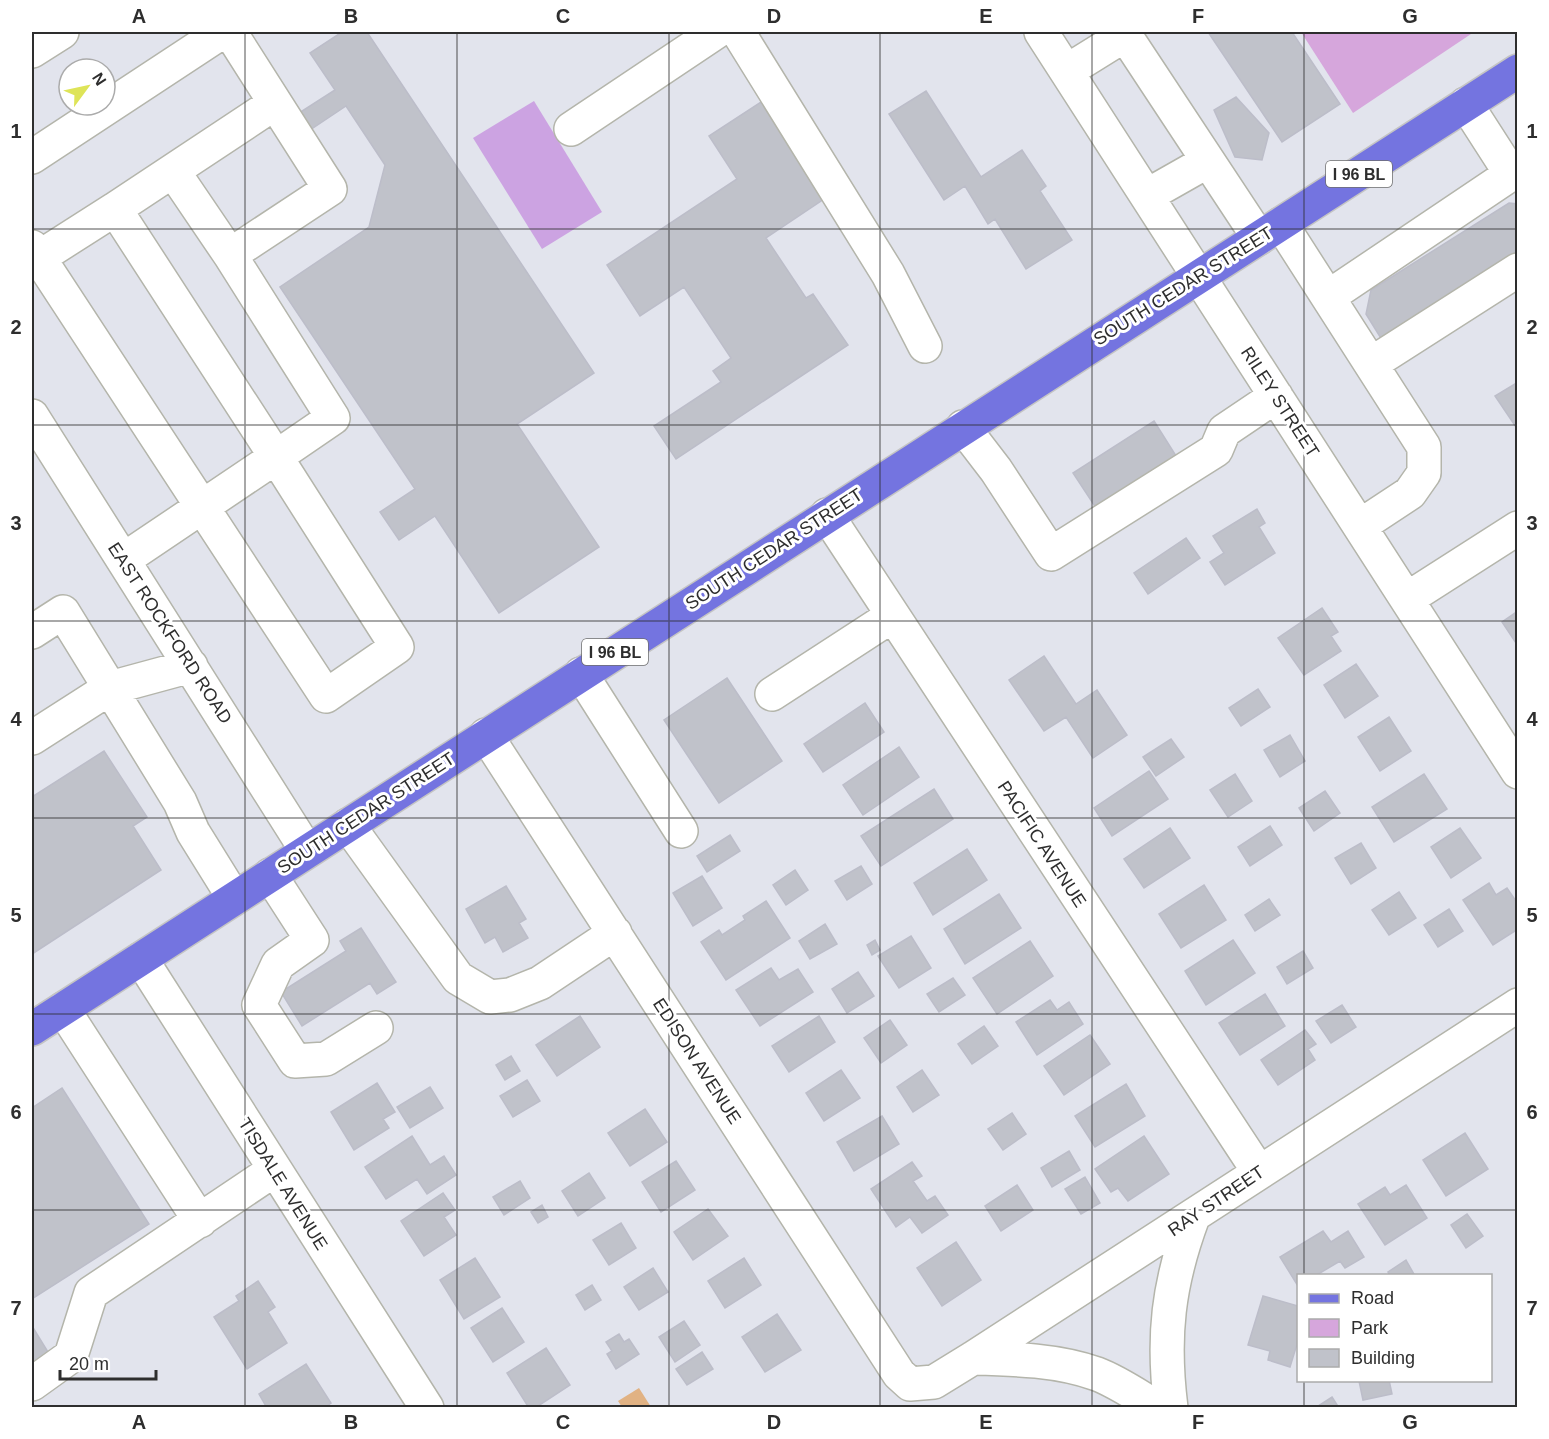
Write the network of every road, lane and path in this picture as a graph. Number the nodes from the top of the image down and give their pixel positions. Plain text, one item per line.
1 (62, 32) edge
2 (222, 32) edge
3 (230, 32) edge
4 (716, 32) edge
5 (738, 32) edge
6 (1041, 32) edge
7 (32, 51) edge
8 (1067, 71) junction
9 (1518, 71) edge
10 (275, 103) junction
11 (1466, 104) junction
12 (571, 129) dead end
13 (32, 157) edge
14 (1208, 161) junction
15 (173, 171) junction
16 (1514, 177) edge
17 (1148, 195) junction
18 (115, 209) junction
19 (1270, 231) junction
20 (34, 255) edge
21 (230, 255) junction
22 (1518, 270) edge
23 (1199, 275) junction
24 (1328, 297) junction
25 (925, 346) dead end
26 (1371, 364) junction
27 (1276, 396) junction
28 (32, 416) edge
29 (963, 427) junction
30 (276, 457) junction
31 (202, 506) junction
32 (826, 515) junction
33 (1360, 526) junction
34 (1518, 528) edge
35 (123, 560) junction
36 (1407, 599) junction
37 (892, 616) junction
38 (32, 632) edge
39 (191, 666) junction
40 (581, 674) junction
41 (111, 688) junction
42 (772, 694) dead end
43 (486, 735) junction
44 (32, 738) edge
45 (1518, 772) edge
46 (348, 825) junction
47 (681, 831) dead end
48 (307, 851) junction
49 (270, 875) junction
50 (234, 898) junction
51 (615, 933) junction
52 (141, 959) junction
53 (1518, 1005) edge
54 (63, 1009) junction
55 (376, 1028) dead end
56 (32, 1029) edge
57 (274, 1170) junction
58 (1259, 1172) junction
59 (1192, 1217) junction
60 (200, 1221) junction
61 (974, 1358) junction
62 (32, 1384) edge
63 (910, 1384) joint
64 (426, 1407) edge
65 (1158, 1407) edge
66 (1171, 1407) edge

1 - 7 street
2 - 13 street
3 - 10 street
4 - 12 street
5 - 25 street
6 - 8 street, RILEY STREET
8 - 14 street
8 - 17 street, RILEY STREET
9 - 11 main road, SOUTH CEDAR STREET / I 96 BL
10 - 15 street
10 - 21 street
11 - 16 street
11 - 19 main road, SOUTH CEDAR STREET / I 96 BL
14 - 17 street
14 - 19 street
15 - 18 street
15 - 21 street
16 - 24 street
17 - 23 street, RILEY STREET
18 - 20 street
18 - 30 street
19 - 23 main road, SOUTH CEDAR STREET / I 96 BL
19 - 24 street
20 - 31 street
21 - 30 street
22 - 26 street
23 - 27 street, RILEY STREET
23 - 29 main road, SOUTH CEDAR STREET / I 96 BL
24 - 26 street
26 - 33 street
27 - 29 street
27 - 33 street, RILEY STREET
28 - 35 street, EAST ROCKFORD ROAD
29 - 32 main road, SOUTH CEDAR STREET / I 96 BL
30 - 31 street
30 - 31 street
31 - 35 street
32 - 37 street, PACIFIC AVENUE
32 - 40 main road, SOUTH CEDAR STREET / I 96 BL
33 - 36 street, RILEY STREET
34 - 36 street
35 - 39 street, EAST ROCKFORD ROAD
36 - 45 street, RILEY STREET
37 - 42 street
37 - 58 street, PACIFIC AVENUE
38 - 41 street
39 - 41 street
39 - 48 street, EAST ROCKFORD ROAD
40 - 43 main road, SOUTH CEDAR STREET / I 96 BL
40 - 47 street
41 - 44 street
41 - 50 street
43 - 46 main road, SOUTH CEDAR STREET / I 96 BL
43 - 51 street, EDISON AVENUE
46 - 48 main road, SOUTH CEDAR STREET / I 96 BL
46 - 51 street
48 - 49 main road, SOUTH CEDAR STREET / I 96 BL
49 - 50 main road, SOUTH CEDAR STREET / I 96 BL
49 - 55 street
50 - 52 main road, SOUTH CEDAR STREET / I 96 BL
51 - 63 street, EDISON AVENUE
52 - 54 main road, SOUTH CEDAR STREET / I 96 BL
52 - 57 street, TISDALE AVENUE
53 - 58 street, RAY STREET
54 - 56 main road, SOUTH CEDAR STREET / I 96 BL
54 - 60 street
57 - 60 street
57 - 64 street, TISDALE AVENUE
58 - 59 street, RAY STREET
59 - 61 street, RAY STREET
59 - 66 street
60 - 62 street
61 - 63 street, RAY STREET
61 - 65 street

